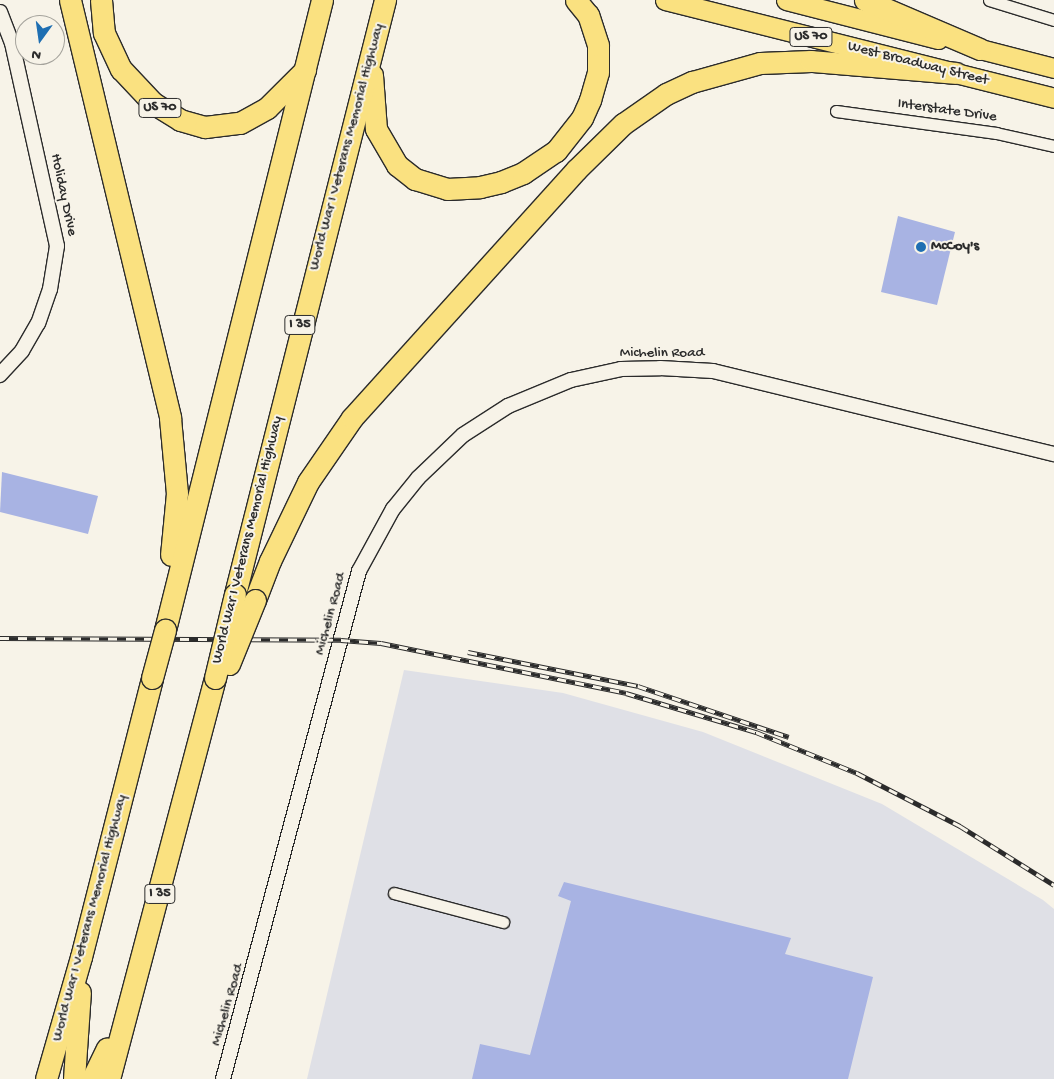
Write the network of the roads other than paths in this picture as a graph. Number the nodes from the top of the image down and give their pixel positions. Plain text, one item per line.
1 (70, 0) edge
2 (101, 0) edge
3 (322, 0) edge
4 (385, 0) edge
5 (576, 0) edge
6 (665, 0) edge
7 (786, 0) edge
8 (865, 0) edge
9 (989, 0) edge
10 (0, 12) edge
11 (1054, 20) edge
12 (980, 49) junction
13 (371, 57) junction
14 (1054, 68) edge
15 (305, 70) junction
16 (956, 73) junction
17 (1054, 98) edge
18 (836, 111) dead end
19 (1054, 146) edge
20 (0, 375) edge
21 (1054, 454) edge
22 (170, 597) junction
23 (219, 678) junction
24 (394, 893) dead end
25 (503, 922) dead end
26 (81, 957) junction
27 (136, 987) junction
28 (46, 1079) edge
29 (74, 1079) edge
30 (92, 1079) edge
31 (109, 1079) edge
32 (223, 1079) edge

1 - 22 highway
2 - 15 highway, US 70
3 - 15 highway, World War I Veterans Memorial Highway
4 - 13 highway, World War I Veterans Memorial Highway / I 35
5 - 13 highway
6 - 16 main road, West Broadway Street / US 70
7 - 12 main road, West Broadway Street
8 - 12 highway
9 - 11 street
10 - 20 street, Holiday Drive
12 - 14 main road, West Broadway Street
13 - 23 highway, World War I Veterans Memorial Highway / I 35, bridge
15 - 22 highway, World War I Veterans Memorial Highway
16 - 17 main road, West Broadway Street / US 70
16 - 23 highway, bridge
18 - 19 street, Interstate Drive
21 - 32 street, Michelin Road
22 - 26 highway, World War I Veterans Memorial Highway, bridge
23 - 27 highway, World War I Veterans Memorial Highway / I 35
24 - 25 street
26 - 28 highway, World War I Veterans Memorial Highway
26 - 29 highway
27 - 30 highway
27 - 31 highway, World War I Veterans Memorial Highway / I 35

